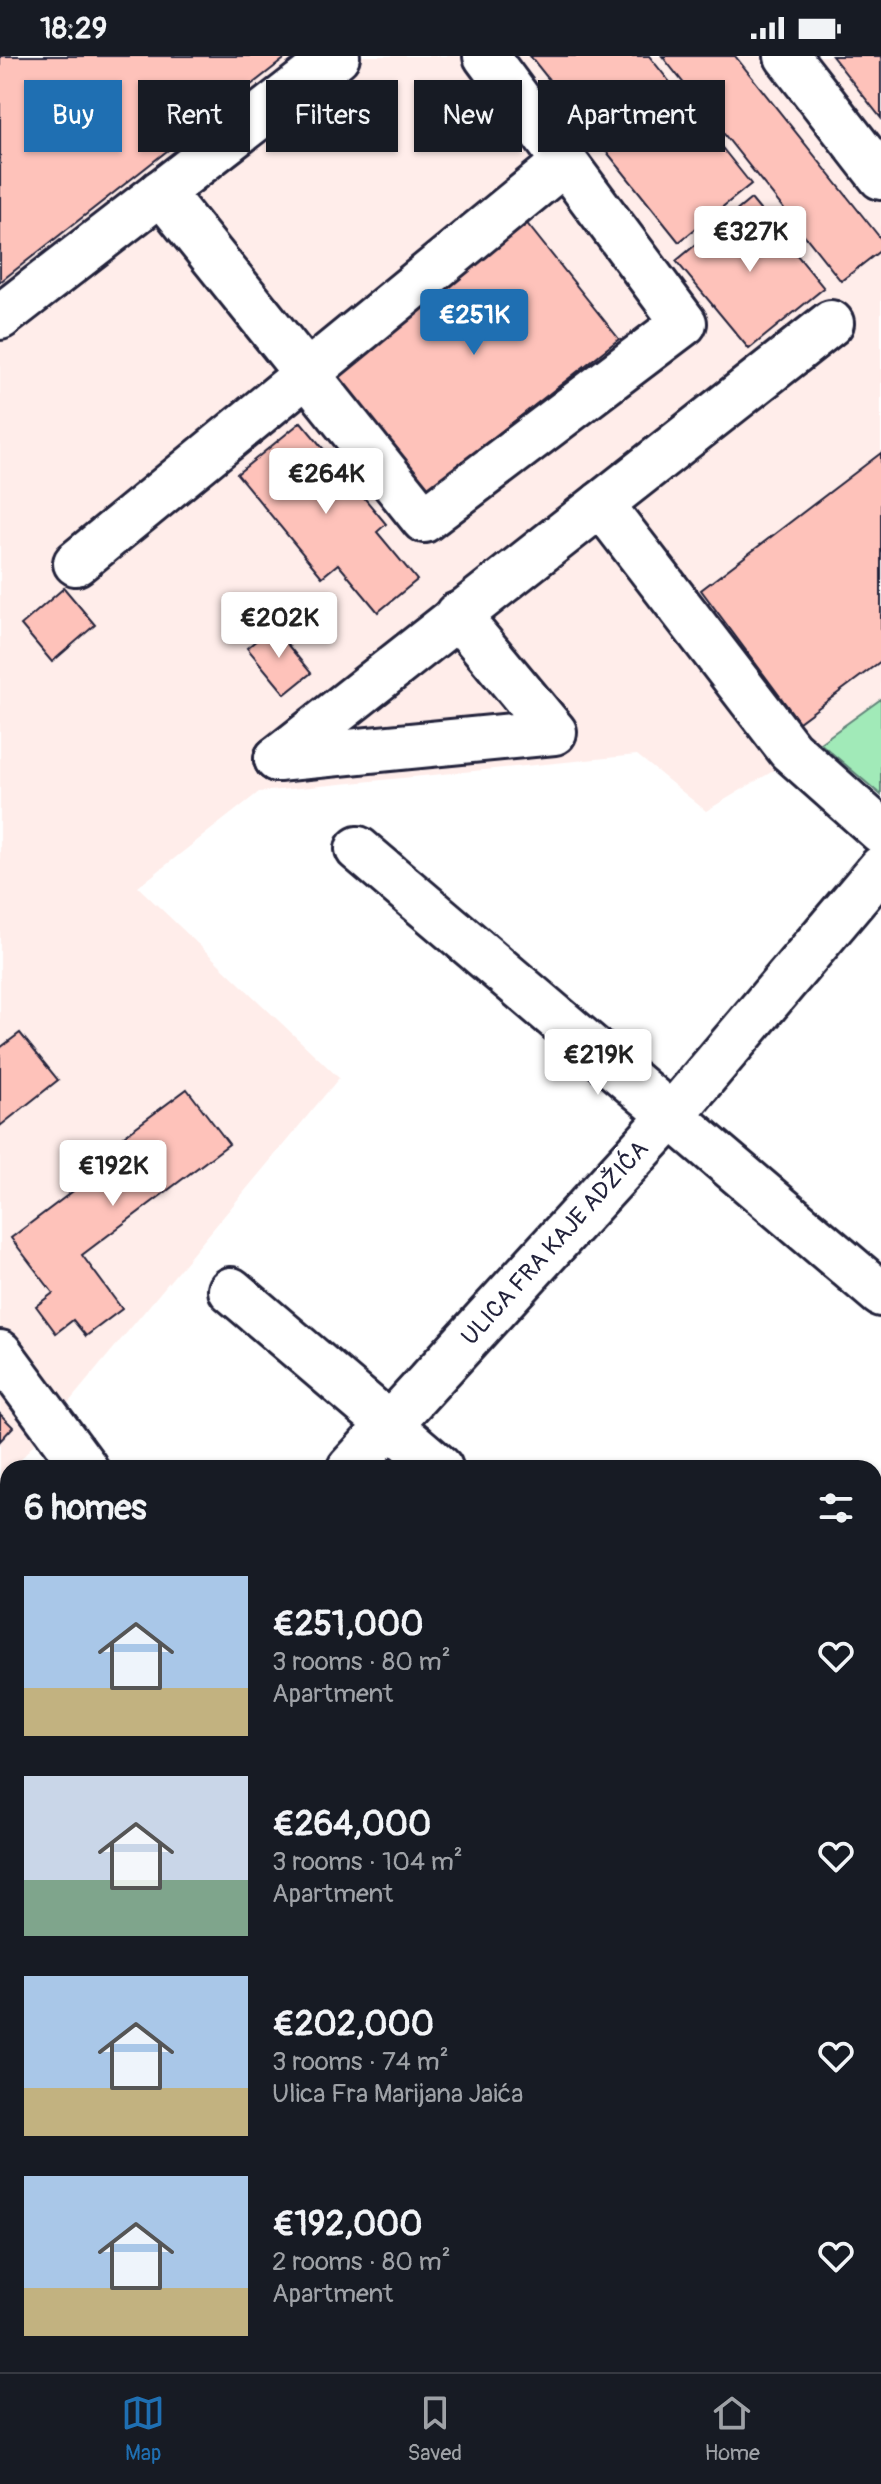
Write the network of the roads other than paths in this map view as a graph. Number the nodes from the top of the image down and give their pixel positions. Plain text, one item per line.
1 (337, 56) edge
2 (486, 56) edge
3 (787, 56) edge
4 (565, 162) junction
5 (881, 177) edge
6 (161, 192) junction
7 (0, 317) edge
8 (831, 323) dead end
9 (306, 373) junction
10 (601, 504) junction
11 (76, 563) dead end
12 (457, 615) junction
13 (881, 831) edge
14 (358, 849) dead end
15 (881, 868) edge
16 (672, 1115) junction
17 (231, 1290) dead end
18 (881, 1294) edge
19 (0, 1353) edge
20 (390, 1424) junction
21 (72, 1460) edge
22 (357, 1460) edge
23 (431, 1460) edge

1 - 6 street
2 - 4 street
3 - 5 street
4 - 9 street
4 - 9 street
6 - 7 street
6 - 9 street
8 - 10 street
9 - 11 street
10 - 12 street
10 - 13 street
12 - 12 street
14 - 16 street
15 - 16 street, ULICA FRA KAJE ADŽIĆA
16 - 18 street
16 - 20 street, ULICA FRA KAJE ADŽIĆA
17 - 20 street
19 - 21 street
20 - 22 street, ULICA FRA KAJE ADŽIĆA
20 - 23 street

